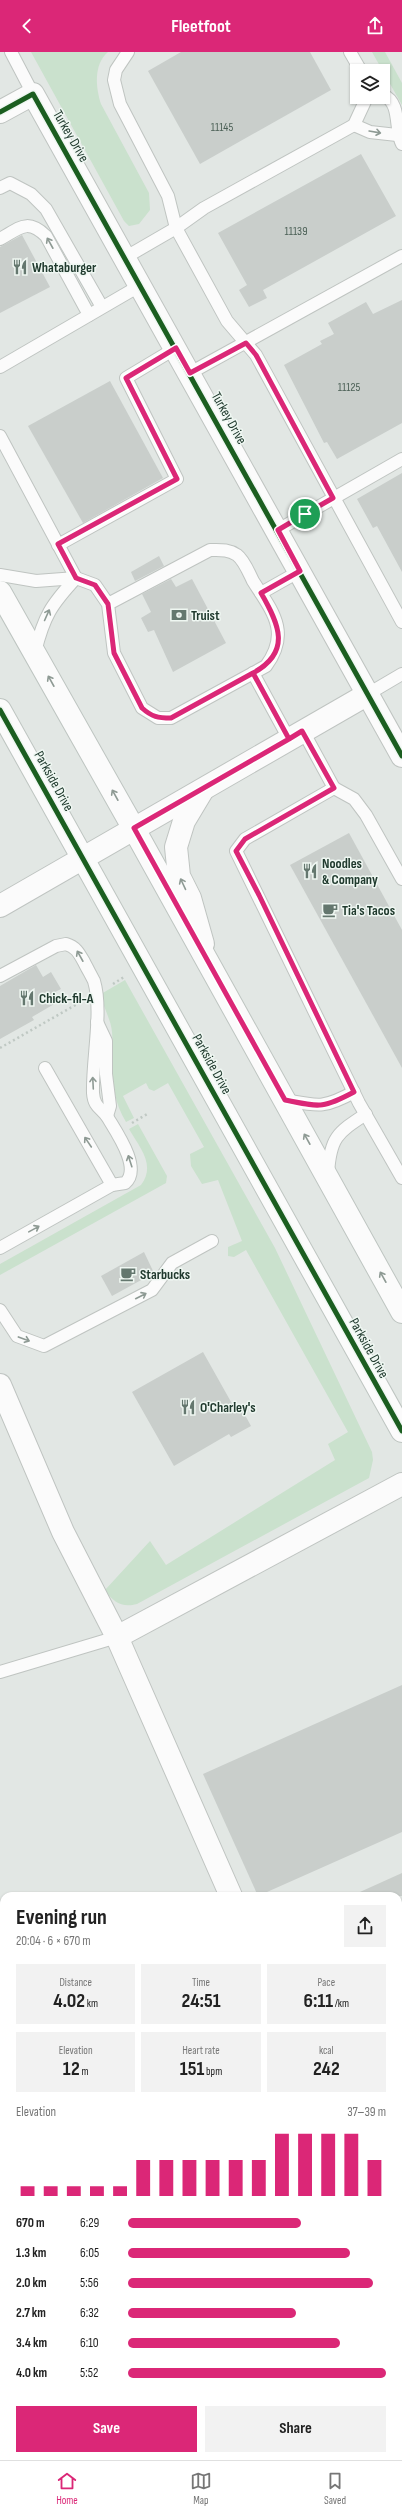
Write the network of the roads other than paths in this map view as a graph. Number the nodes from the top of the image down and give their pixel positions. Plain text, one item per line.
1 (11, 52) edge
2 (128, 52) edge
3 (350, 52) edge
4 (357, 64) edge
5 (33, 94) junction
6 (390, 101) edge
7 (364, 104) edge
8 (0, 112) edge
9 (354, 125) junction
10 (400, 140) edge
11 (0, 188) edge
12 (176, 228) junction
13 (0, 239) edge
14 (402, 256) edge
15 (126, 257) junction
16 (141, 285) junction
17 (102, 307) junction
18 (89, 315) junction
19 (246, 343) junction
20 (176, 348) junction
21 (0, 367) edge
22 (190, 373) junction
23 (0, 436) edge
24 (402, 459) edge
25 (333, 498) junction
26 (278, 530) junction
27 (58, 544) junction
28 (300, 571) junction
29 (0, 575) edge
30 (76, 578) junction
31 (0, 592) edge
32 (261, 593) junction
33 (108, 604) junction
34 (402, 622) edge
35 (35, 652) junction
36 (253, 673) junction
37 (402, 674) edge
38 (368, 694) junction
39 (0, 710) edge
40 (296, 735) junction
41 (402, 756) edge
42 (334, 788) junction
43 (203, 789) junction
44 (134, 828) junction
45 (83, 857) junction
46 (402, 879) edge
47 (0, 906) edge
48 (208, 961) junction
49 (0, 976) edge
50 (45, 1068) dead end
51 (354, 1092) junction
52 (285, 1100) junction
53 (366, 1114) junction
54 (327, 1177) junction
55 (402, 1178) edge
56 (112, 1185) junction
57 (212, 1241) dead end
58 (0, 1248) edge
59 (0, 1310) edge
60 (402, 1312) edge
61 (0, 1386) edge
62 (402, 1431) edge
63 (402, 1484) edge
64 (117, 1637) junction
65 (0, 1672) edge
66 (230, 1892) edge

1 - 5 lane
2 - 12 lane
3 - 4 lane
5 - 8 street
5 - 15 street, Turkey Drive
6 - 10 lane
7 - 9 lane
9 -> 10 lane
9 - 12 lane
11 - 17 lane
12 - 15 lane
12 - 19 lane
18 -> 13 lane
14 - 19 lane
15 - 16 street, Turkey Drive
16 - 17 lane
16 - 20 street, Turkey Drive
17 - 18 lane
18 - 21 lane
19 - 22 lane
19 - 25 lane
20 - 22 street, Turkey Drive
20 - 27 lane
22 - 26 street, Turkey Drive
23 - 27 lane
24 - 25 lane
25 - 26 lane
25 - 34 lane
26 - 28 street, Turkey Drive
27 - 30 lane
28 - 32 lane
28 - 38 street, Turkey Drive
29 - 30 lane
30 - 33 lane
35 -> 30 lane
31 - 35 street
32 - 33 lane
32 - 36 lane
33 - 36 lane
44 -> 35 street
36 - 40 lane
37 - 38 lane
38 - 40 street
38 - 41 street, Turkey Drive
39 - 45 street, Parkside Drive
40 - 42 lane
40 - 43 street
42 - 46 lane
42 - 51 lane
43 - 44 street
48 -> 43 street
44 - 45 street
44 - 48 street
45 - 47 street
45 - 62 street, Parkside Drive
48 - 52 street
56 -> 49 lane
56 -> 50 lane
51 - 52 lane
51 - 53 lane
54 -> 52 street
53 - 54 lane
53 - 55 lane
60 -> 54 street
58 -> 56 lane
59 -> 57 lane
61 - 64 street
63 - 64 street
64 - 65 lane
64 - 66 street

